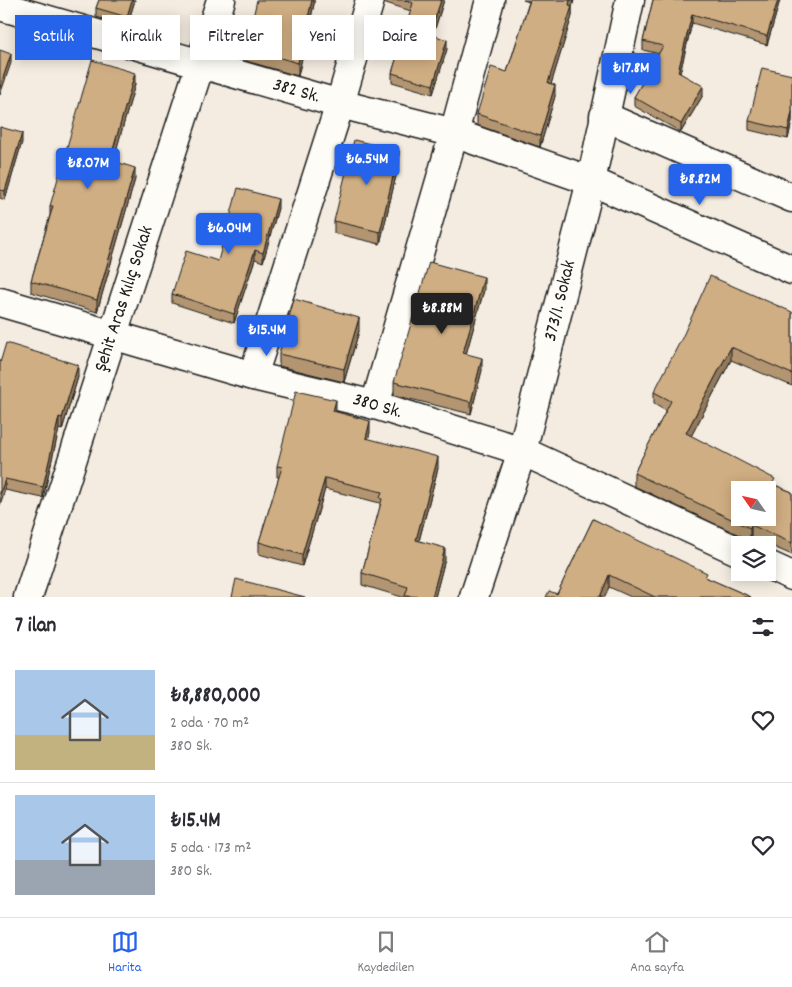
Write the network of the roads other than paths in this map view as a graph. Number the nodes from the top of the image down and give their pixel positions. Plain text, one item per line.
1 (221, 0) edge
2 (370, 0) edge
3 (490, 0) edge
4 (630, 0) edge
5 (0, 6) edge
6 (200, 64) junction
7 (340, 104) junction
8 (604, 116) junction
9 (454, 134) junction
10 (591, 181) junction
11 (792, 198) edge
12 (792, 270) edge
13 (0, 302) edge
14 (113, 336) junction
15 (253, 376) junction
16 (375, 405) junction
17 (522, 451) junction
18 (731, 548) edge
19 (776, 569) edge
20 (792, 576) edge
21 (28, 597) edge
22 (474, 597) edge

1 - 6 street, Şehit Aras Kılıç Sokak
2 - 7 street
3 - 9 street
4 - 8 street, 373/1. Sokak
5 - 6 street, 382 Sk.
6 - 7 street, 382 Sk.
6 - 14 street, Şehit Aras Kılıç Sokak
7 - 9 street, 382 Sk.
7 - 15 street
8 - 10 street, 373/1. Sokak
8 - 11 street
9 - 10 street, 382 Sk.
9 - 16 street
10 - 12 street, 382 Sk.
10 - 17 street, 373/1. Sokak
13 - 14 street, 380 Sk.
14 - 15 street, 380 Sk.
14 - 21 street, Şehit Aras Kılıç Sokak
15 - 16 street, 380 Sk.
16 - 17 street, 380 Sk.
17 - 18 street, 380 Sk.
17 - 22 street, 373/1. Sokak
19 - 20 street

